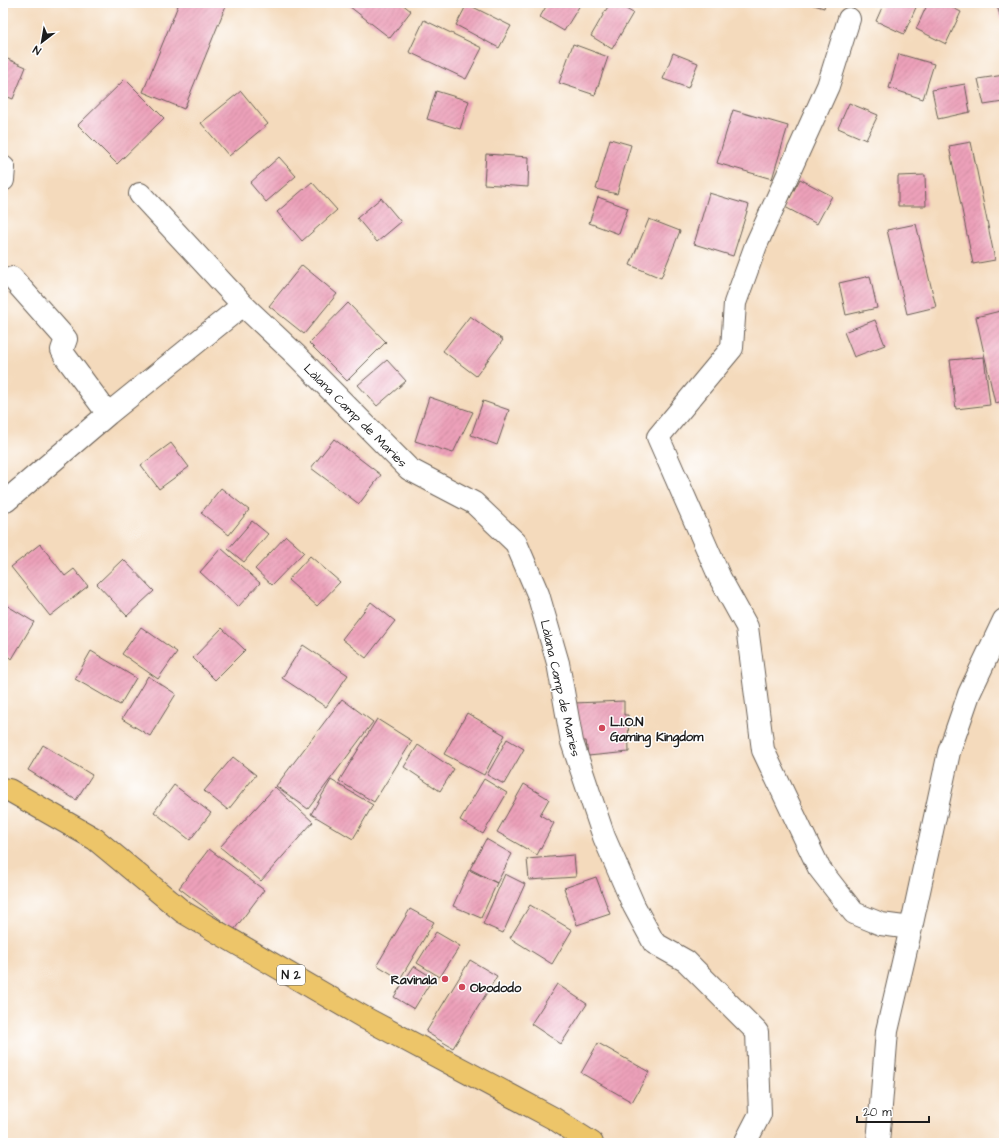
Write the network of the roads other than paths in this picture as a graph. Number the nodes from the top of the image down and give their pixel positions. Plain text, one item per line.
1 (849, 18) dead end
2 (3, 167) edge
3 (3, 180) edge
4 (140, 194) dead end
5 (12, 278) dead end
6 (243, 305) junction
7 (108, 414) junction
8 (6, 501) dead end
9 (1004, 620) edge
10 (3, 789) edge
11 (911, 928) junction
12 (592, 1143) edge
13 (745, 1143) edge
14 (878, 1143) edge

1 - 11 street
2 - 3 street
4 - 6 street, Làlana Camp de Maries
5 - 7 street
6 - 7 street
6 - 13 street, Làlana Camp de Maries
7 - 8 street
9 - 11 street
10 - 12 main road, N 2
11 - 14 street

